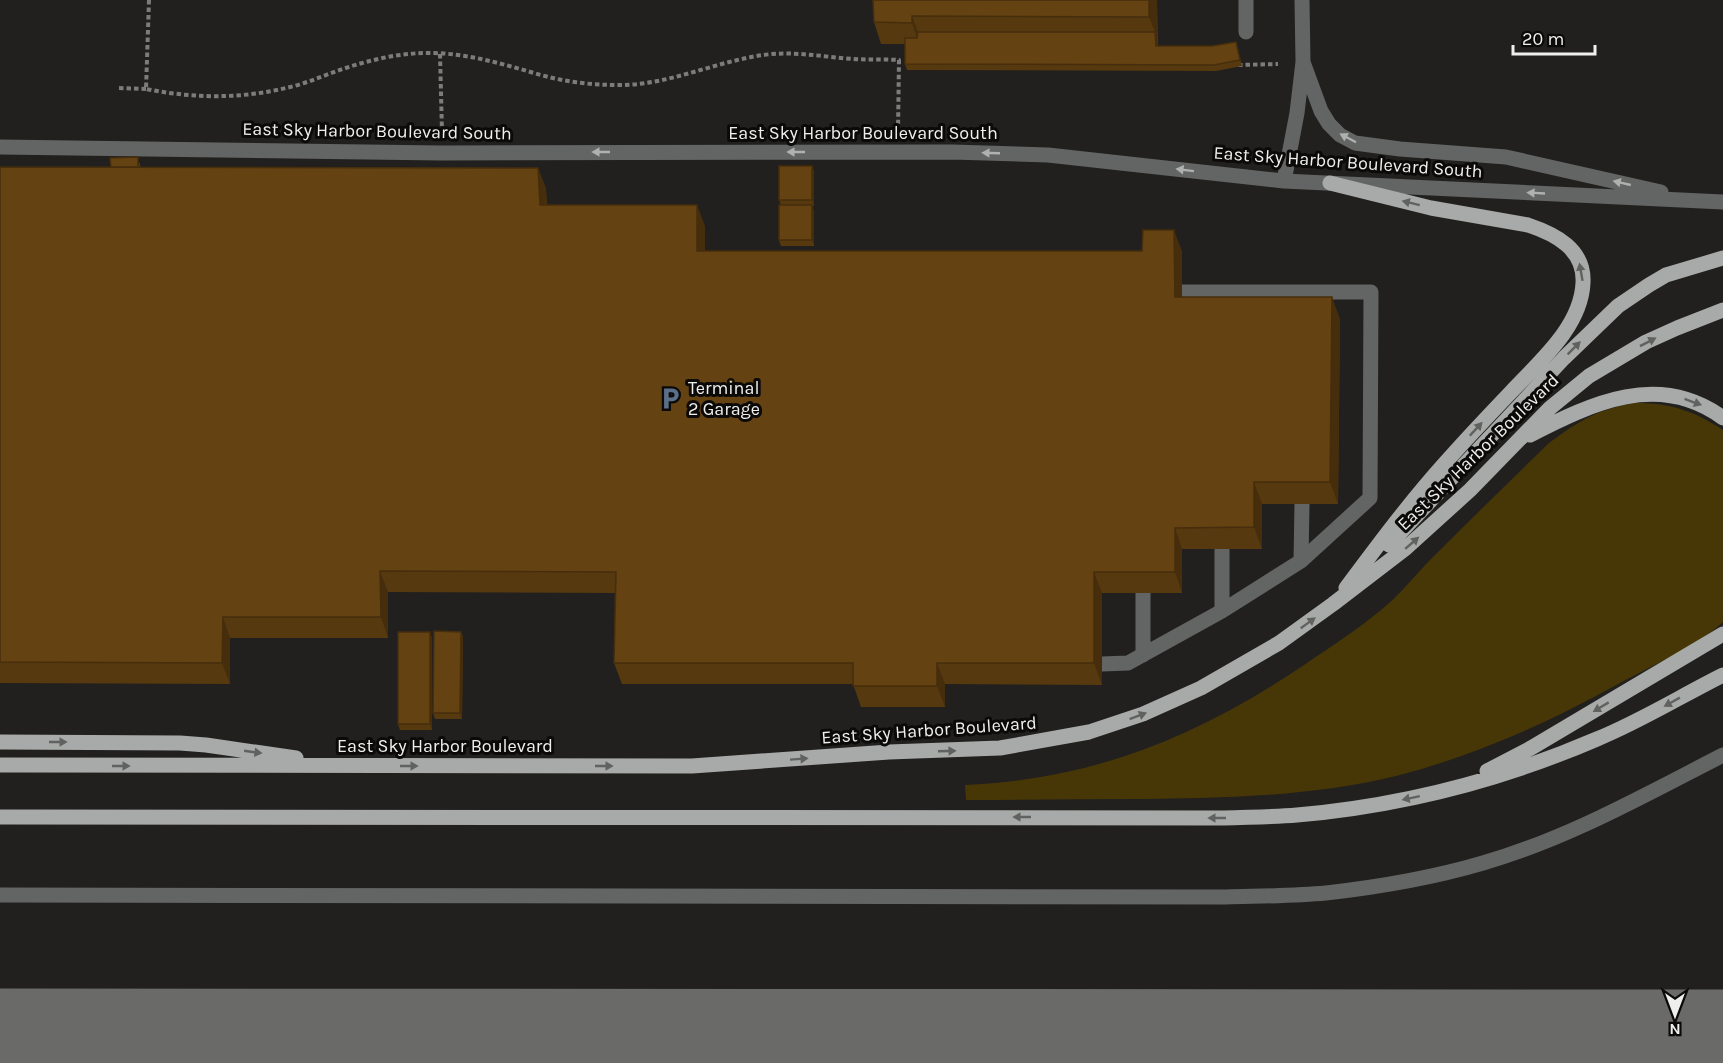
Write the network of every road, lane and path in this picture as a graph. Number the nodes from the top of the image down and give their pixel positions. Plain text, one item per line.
1 (149, 0) edge
2 (1246, 0) edge
3 (1302, 0) edge
4 (1246, 32) dead end
5 (440, 54) junction
6 (898, 60) junction
7 (909, 60) edge
8 (1303, 62) junction
9 (1228, 64) edge
10 (1278, 64) dead end
11 (119, 88) dead end
12 (146, 89) junction
13 (452, 132) dead end
14 (898, 135) dead end
15 (0, 147) edge
16 (1284, 181) junction
17 (1330, 183) junction
18 (1700, 201) junction
19 (1723, 202) edge
20 (1723, 258) edge
21 (1182, 291) dead end
22 (1723, 310) edge
23 (1723, 418) edge
24 (1519, 440) junction
25 (1302, 504) edge
26 (1222, 549) edge
27 (1301, 561) junction
28 (1143, 594) edge
29 (1333, 604) junction
30 (1222, 611) junction
31 (1723, 634) edge
32 (1143, 655) junction
33 (1102, 664) dead end
34 (1723, 675) edge
35 (0, 742) edge
36 (1723, 755) edge
37 (0, 765) edge
38 (350, 766) junction
39 (1434, 793) junction
40 (0, 817) edge
41 (0, 895) edge

1 - 12 path
2 - 4 street
3 - 8 street
5 - 6 path
5 - 12 path
5 - 13 path
6 - 7 path
6 - 14 path
8 - 16 street
18 -> 8 street
9 - 10 path
11 - 12 path
16 -> 15 street, East Sky Harbor Boulevard South
16 - 17 street, East Sky Harbor Boulevard South
18 -> 17 street, East Sky Harbor Boulevard South
29 -> 17 main road
18 - 19 street, East Sky Harbor Boulevard South
29 -> 20 main road
21 - 27 street
24 -> 22 main road, East Sky Harbor Boulevard
24 -> 23 main road
29 -> 24 main road, East Sky Harbor Boulevard
25 - 27 street
26 - 30 street
27 - 30 street
28 - 32 street
38 -> 29 main road, East Sky Harbor Boulevard
30 - 32 street
31 -> 39 main road
32 - 33 street
34 -> 39 main road
35 -> 38 main road
36 - 41 street
37 -> 38 main road, East Sky Harbor Boulevard
39 -> 40 main road

